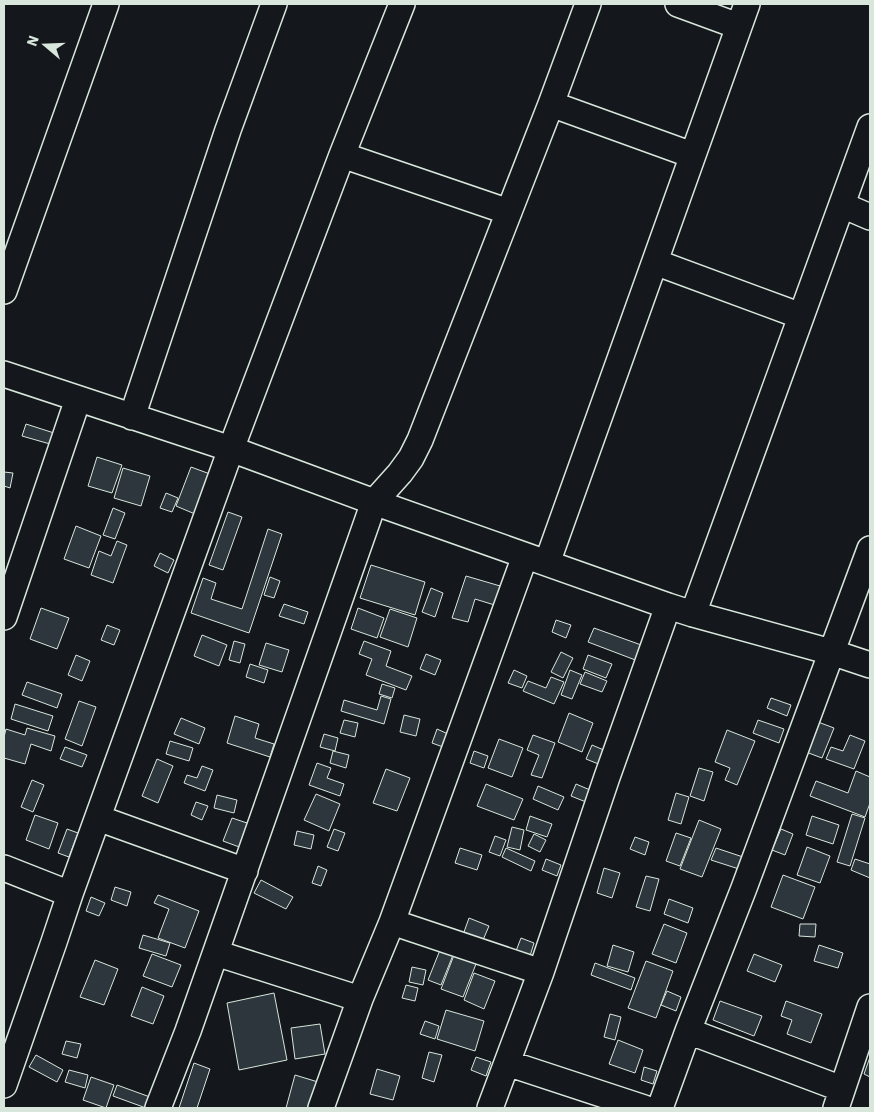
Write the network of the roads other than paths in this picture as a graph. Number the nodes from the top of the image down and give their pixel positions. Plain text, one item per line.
1 (106, 4) edge
2 (274, 4) edge
3 (402, 4) edge
4 (588, 4) edge
5 (678, 4) edge
6 (742, 15) edge
7 (551, 104) junction
8 (870, 127) edge
9 (342, 155) junction
10 (692, 155) junction
11 (842, 205) junction
12 (509, 212) junction
13 (870, 217) edge
14 (655, 262) junction
15 (4, 292) edge
16 (801, 316) junction
17 (4, 374) edge
18 (78, 399) junction
19 (132, 417) junction
20 (232, 449) junction
21 (374, 502) junction
22 (870, 549) edge
23 (536, 559) junction
24 (668, 606) junction
25 (693, 614) junction
26 (4, 617) edge
27 (831, 652) junction
28 (870, 665) edge
29 (98, 818) junction
30 (4, 868) edge
31 (245, 871) junction
32 (70, 894) junction
33 (392, 922) junction
34 (216, 953) junction
35 (541, 972) junction
36 (360, 999) junction
37 (870, 1007) edge
38 (688, 1032) junction
39 (507, 1063) junction
40 (4, 1085) edge
41 (839, 1099) edge
42 (158, 1108) edge
43 (321, 1108) edge
44 (490, 1108) edge
45 (644, 1108) edge
46 (660, 1108) edge

1 - 15 street
2 - 19 street
3 - 9 street
4 - 7 street
5 - 6 street
6 - 10 street
7 - 10 street
7 - 12 street
8 - 11 street
9 - 12 street
9 - 20 street
10 - 14 street
11 - 13 street
11 - 16 street
12 - 21 street
14 - 16 street
14 - 23 street
16 - 25 street
17 - 18 street
18 - 19 street
18 - 26 street
19 - 20 street
20 - 21 street
20 - 29 street
21 - 23 street
21 - 31 street
22 - 27 street
23 - 24 street
23 - 33 street
24 - 25 street
24 - 35 street
25 - 27 street
27 - 28 street
27 - 38 street
29 - 31 street
29 - 32 street
30 - 32 street
31 - 34 street
32 - 40 street
33 - 35 street
33 - 36 street
34 - 36 street
34 - 42 street
35 - 39 street
36 - 43 street
37 - 41 street
38 - 41 street
38 - 46 street
39 - 44 street
39 - 45 street

